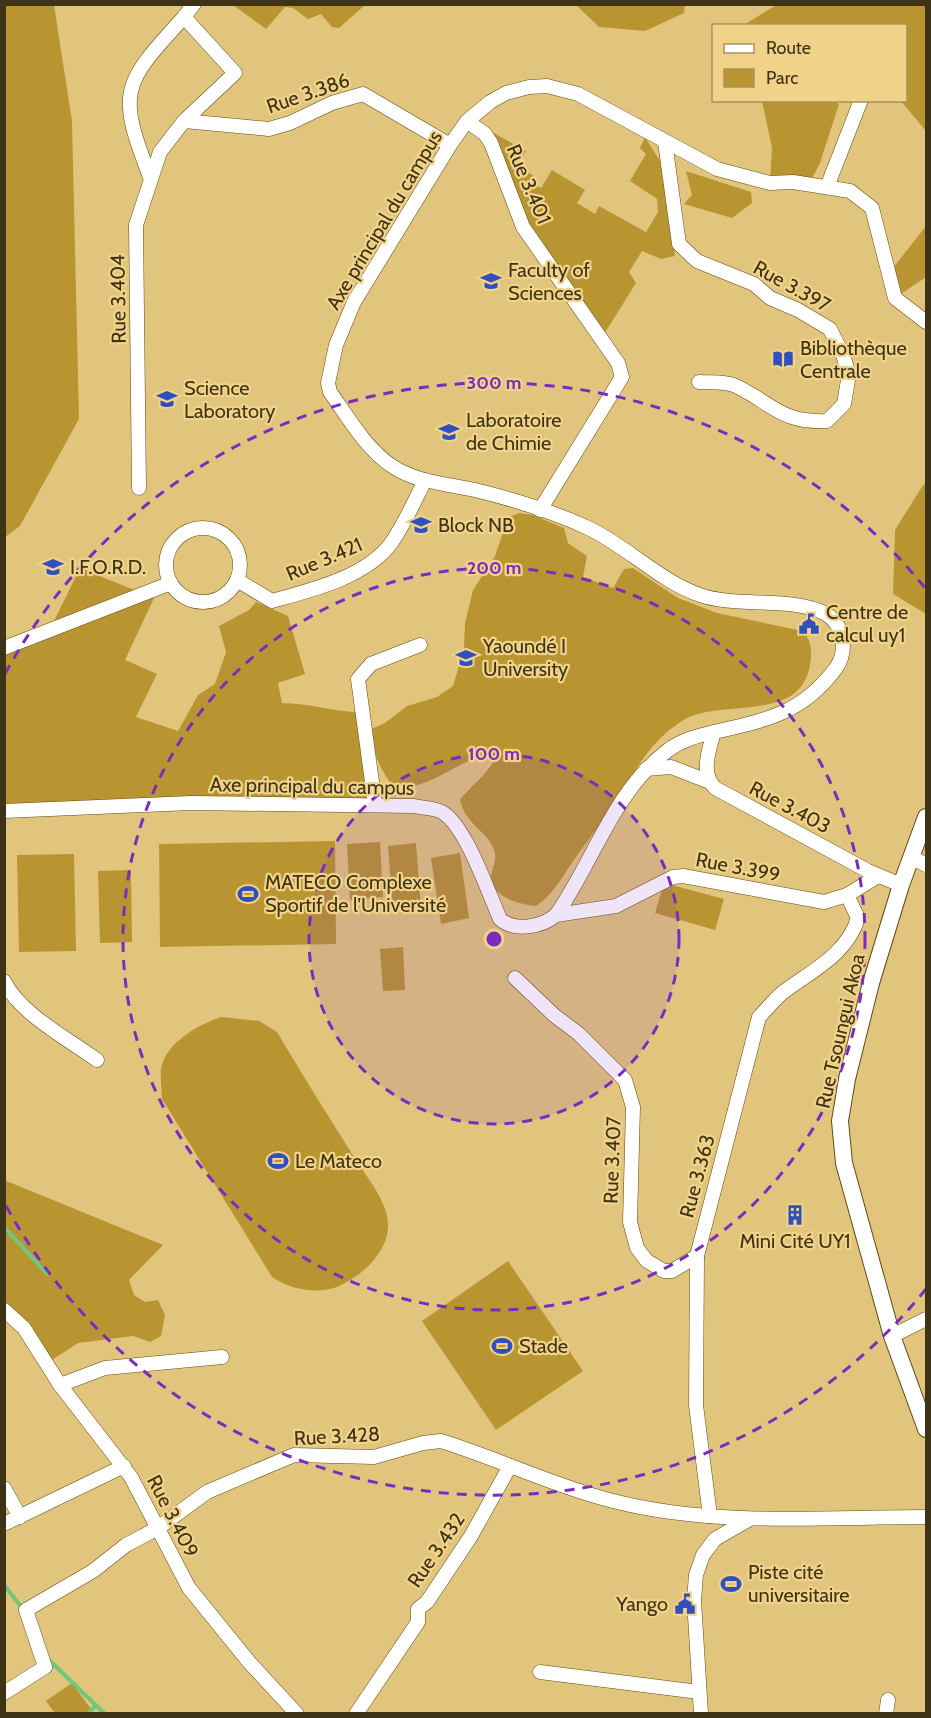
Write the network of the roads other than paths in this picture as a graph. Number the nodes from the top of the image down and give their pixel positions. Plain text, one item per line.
1 (194, 4) edge
2 (184, 17) junction
3 (860, 102) edge
4 (466, 121) junction
5 (184, 122) junction
6 (665, 142) junction
7 (450, 145) junction
8 (150, 177) junction
9 (827, 187) junction
10 (927, 321) edge
11 (699, 382) dead end
12 (425, 480) junction
13 (139, 489) dead end
14 (540, 510) junction
15 (237, 580) junction
16 (171, 583) junction
17 (420, 645) dead end
18 (4, 648) edge
19 (714, 732) junction
20 (646, 769) junction
21 (710, 782) junction
22 (375, 804) junction
23 (8, 812) edge
24 (927, 816) edge
25 (4, 825) edge
26 (910, 857) junction
27 (927, 865) edge
28 (878, 876) junction
29 (901, 885) junction
30 (847, 895) junction
31 (556, 915) junction
32 (514, 978) dead end
33 (4, 981) edge
34 (97, 1060) dead end
35 (697, 1257) junction
36 (4, 1310) edge
37 (927, 1319) edge
38 (892, 1336) junction
39 (222, 1357) dead end
40 (60, 1384) junction
41 (927, 1429) edge
42 (124, 1466) junction
43 (510, 1466) junction
44 (4, 1488) edge
45 (710, 1516) junction
46 (20, 1517) junction
47 (926, 1517) edge
48 (752, 1518) junction
49 (4, 1524) edge
50 (158, 1528) junction
51 (540, 1672) dead end
52 (699, 1692) junction
53 (4, 1693) edge
54 (297, 1713) edge
55 (356, 1713) edge
56 (701, 1713) edge

1 - 2 street
2 - 5 street
2 - 8 street
3 - 9 street
4 - 6 street, Axe principal du campus
4 - 7 street, Axe principal du campus
4 - 14 street, Rue 3.401
5 - 7 street, Rue 3.386
5 - 8 street, Rue 3.404
6 - 9 street, Axe principal du campus
6 - 11 street, Rue 3.397
7 - 12 street, Axe principal du campus
8 - 13 street, Rue 3.404
9 - 10 street, Axe principal du campus
12 - 14 street, Axe principal du campus
12 - 15 street, Rue 3.421
14 - 19 street, Axe principal du campus
15 - 16 street
15 - 16 street
16 - 18 street
17 - 22 street
19 - 20 street, Axe principal du campus
19 - 21 street
20 - 21 street, Rue 3.403
20 - 31 street, Axe principal du campus
21 - 28 street, Rue 3.403
22 - 23 street, Axe principal du campus
22 - 31 street, Axe principal du campus
23 - 25 street
24 - 26 main road, Rue Tsoungui Akoa
26 - 27 street
26 - 29 main road, Rue Tsoungui Akoa
28 - 29 street, Rue 3.403
28 - 30 street, Rue 3.399
29 - 38 main road, Rue Tsoungui Akoa
30 - 31 street, Rue 3.399
30 - 35 street, Rue 3.363
32 - 35 street, Rue 3.407
33 - 34 street
35 - 45 street, Rue 3.363
36 - 40 street, Rue 3.409
37 - 38 street
38 - 41 main road, Rue Tsoungui Akoa
39 - 40 street
40 - 42 street, Rue 3.409
42 - 46 street
42 - 50 street, Rue 3.409
43 - 45 street, Rue 3.428
43 - 50 street, Rue 3.428
43 - 55 street, Rue 3.432
44 - 46 street
45 - 48 street, Rue 3.428
46 - 49 street
47 - 48 street, Rue 3.428
48 - 52 street
50 - 53 street, Rue 3.428
50 - 54 street, Rue 3.409
51 - 52 street
52 - 56 street

